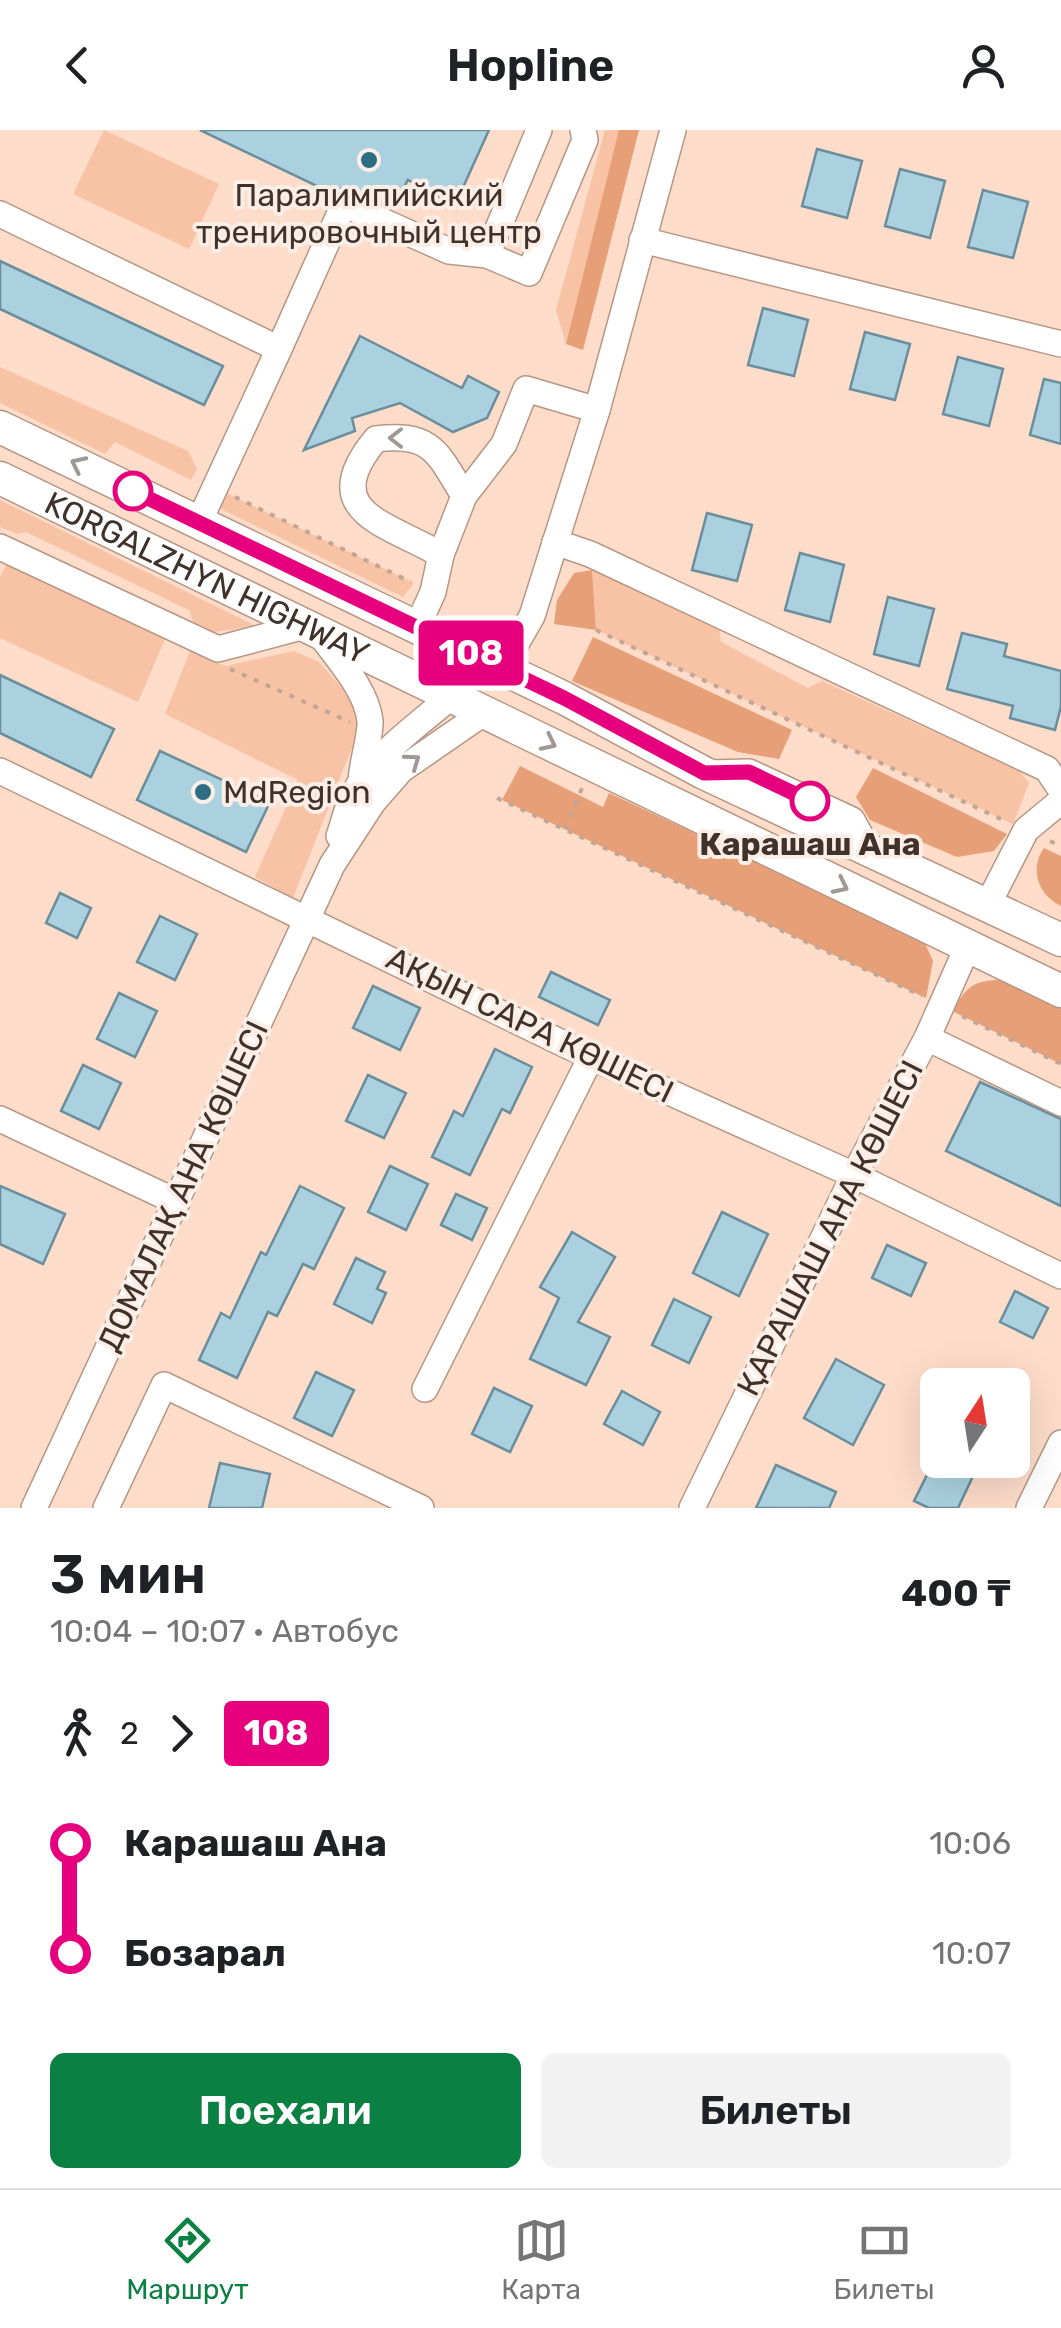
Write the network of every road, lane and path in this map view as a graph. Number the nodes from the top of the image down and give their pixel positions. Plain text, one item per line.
1 (539, 130) edge
2 (583, 130) edge
3 (672, 130) edge
4 (0, 214) edge
5 (642, 240) junction
6 (486, 256) junction
7 (1061, 344) edge
8 (280, 349) junction
9 (597, 410) junction
10 (0, 427) edge
11 (0, 478) edge
12 (215, 488) junction
13 (464, 496) junction
14 (199, 522) junction
15 (554, 542) junction
16 (0, 547) edge
17 (440, 556) junction
18 (432, 592) junction
19 (417, 628) junction
20 (312, 630) junction
21 (596, 630) dead end
22 (502, 668) junction
23 (452, 696) junction
24 (486, 712) junction
25 (0, 771) edge
26 (361, 783) junction
27 (582, 788) dead end
28 (1061, 790) edge
29 (497, 798) dead end
30 (1061, 801) edge
31 (1013, 824) dead end
32 (565, 830) junction
33 (1041, 837) dead end
34 (1061, 846) edge
35 (332, 865) junction
36 (987, 906) junction
37 (307, 916) junction
38 (1061, 940) edge
39 (967, 948) junction
40 (1061, 991) edge
41 (942, 1006) junction
42 (927, 1038) junction
43 (591, 1057) junction
44 (1061, 1064) edge
45 (1061, 1103) edge
46 (0, 1119) edge
47 (854, 1175) junction
48 (177, 1202) junction
49 (1061, 1276) edge
50 (425, 1390) dead end
51 (1061, 1443) edge
52 (34, 1508) edge
53 (106, 1508) edge
54 (420, 1508) edge
55 (692, 1508) edge
56 (1029, 1508) edge

1 - 6 street
2 - 6 street
3 - 5 street
4 - 8 street
5 - 7 street
5 - 9 street
6 - 8 street
8 - 12 street
9 - 13 street
9 - 15 street
14 -> 10 main road, KORGALZHYN HIGHWAY
11 - 20 main road, KORGALZHYN HIGHWAY
12 - 14 street
12 - 18 path
13 - 17 street
13 -> 17 street
14 - 19 main road, KORGALZHYN HIGHWAY
15 - 22 street
15 - 28 street
16 - 20 street
17 - 18 street
18 - 19 street
19 - 22 main road, KORGALZHYN HIGHWAY
20 - 23 main road, KORGALZHYN HIGHWAY
20 - 26 street
21 - 31 path
22 - 23 main road
22 - 24 main road
22 - 36 main road, KORGALZHYN HIGHWAY
23 - 24 main road, KORGALZHYN HIGHWAY
23 - 26 street, ДОМАЛАҚ АНА КӨШЕСІ
35 -> 24 street, ДОМАЛАҚ АНА КӨШЕСІ
24 -> 39 main road, KORGALZHYN HIGHWAY
25 - 37 street, АҚЫН САРА КӨШЕСІ
26 - 35 street, ДОМАЛАҚ АНА КӨШЕСІ
27 - 32 path
29 - 32 path
30 - 36 street
32 - 41 path
33 - 34 path
35 - 37 street, ДОМАЛАҚ АНА КӨШЕСІ
36 - 38 main road, KORGALZHYN HIGHWAY
37 - 43 street, АҚЫН САРА КӨШЕСІ
37 - 48 street, ДОМАЛАҚ АНА КӨШЕСІ
39 - 40 main road, KORGALZHYN HIGHWAY
39 - 41 street, ҚАРАШАШ АНА КӨШЕСІ
41 - 42 street, ҚАРАШАШ АНА КӨШЕСІ
41 - 44 path
42 - 45 street
42 - 47 street, ҚАРАШАШ АНА КӨШЕСІ
43 - 47 street, АҚЫН САРА КӨШЕСІ
43 - 50 street
46 - 48 street
47 - 49 street, АҚЫН САРА КӨШЕСІ
47 - 55 street, ҚАРАШАШ АНА КӨШЕСІ
48 - 52 street, ДОМАЛАҚ АНА КӨШЕСІ
51 - 56 street
53 - 54 street

